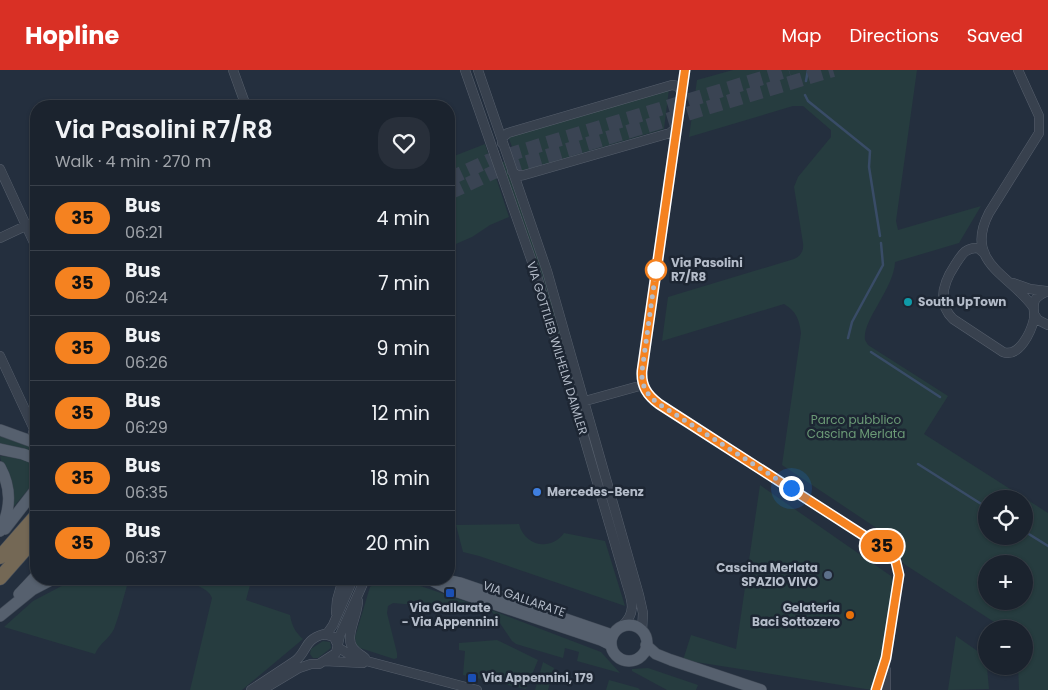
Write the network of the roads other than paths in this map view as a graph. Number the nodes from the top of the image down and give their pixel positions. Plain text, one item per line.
1 (233, 70) edge
2 (465, 70) edge
3 (478, 70) edge
4 (685, 70) edge
5 (1018, 70) edge
6 (682, 93) junction
7 (244, 100) edge
8 (677, 127) junction
9 (502, 143) junction
10 (0, 169) edge
11 (512, 171) junction
12 (30, 224) edge
13 (26, 226) junction
14 (30, 234) edge
15 (0, 238) edge
16 (985, 254) junction
17 (1008, 281) junction
18 (1047, 291) edge
19 (1034, 311) junction
20 (1048, 325) edge
21 (0, 356) edge
22 (643, 385) junction
23 (585, 400) junction
24 (30, 420) edge
25 (0, 430) edge
26 (30, 441) edge
27 (0, 449) edge
28 (30, 457) edge
29 (0, 467) edge
30 (30, 497) edge
31 (30, 523) edge
32 (0, 531) edge
33 (0, 536) edge
34 (30, 544) edge
35 (0, 557) edge
36 (0, 578) edge
37 (30, 582) edge
38 (455, 582) edge
39 (42, 585) edge
40 (348, 585) edge
41 (362, 585) edge
42 (441, 585) edge
43 (357, 597) junction
44 (16, 602) junction
45 (0, 616) edge
46 (622, 626) junction
47 (642, 631) junction
48 (326, 634) junction
49 (612, 640) junction
50 (337, 644) junction
51 (646, 644) junction
52 (303, 653) junction
53 (640, 656) junction
54 (886, 658) junction
55 (325, 661) junction
56 (311, 664) junction
57 (374, 664) junction
58 (251, 690) edge
59 (262, 690) edge
60 (478, 690) edge
61 (742, 690) edge
62 (761, 690) edge
63 (876, 690) edge
64 (886, 690) edge

1 - 7 street
2 - 46 street, VIA GOTTLIEB WILHELM DAIMLER
3 - 9 street, VIA GOTTLIEB WILHELM DAIMLER
4 - 6 street
5 - 16 street
6 - 8 street
6 - 9 street
8 - 11 street
8 - 22 street
9 - 11 street, VIA GOTTLIEB WILHELM DAIMLER
10 - 13 street
11 - 23 street, VIA GOTTLIEB WILHELM DAIMLER
12 - 13 street
13 - 14 street
13 - 15 street
16 - 17 street
16 - 19 street
17 - 18 street
17 - 19 street
18 - 19 street
19 - 20 street
21 - 24 street
22 - 23 street
22 - 54 street
23 - 47 street, VIA GOTTLIEB WILHELM DAIMLER
25 - 26 main road
27 - 28 main road
29 - 32 main road
30 - 33 main road
31 - 35 highway
34 - 36 highway
37 - 44 main road
38 - 49 main road, VIA GALLARATE
39 - 44 main road
40 - 48 street
41 - 43 street
42 - 49 main road, VIA GALLARATE
43 - 50 street
43 - 57 street
44 - 45 main road
46 - 47 main road
46 - 49 main road
47 - 51 main road
48 - 50 street
48 - 52 street
49 - 53 main road
50 - 55 street
50 - 57 street
51 - 53 main road
51 - 62 main road
52 - 56 street
52 - 58 street
53 - 61 main road
54 - 63 street
54 - 64 street
55 - 56 street
55 - 57 street
56 - 59 street
57 - 60 street

